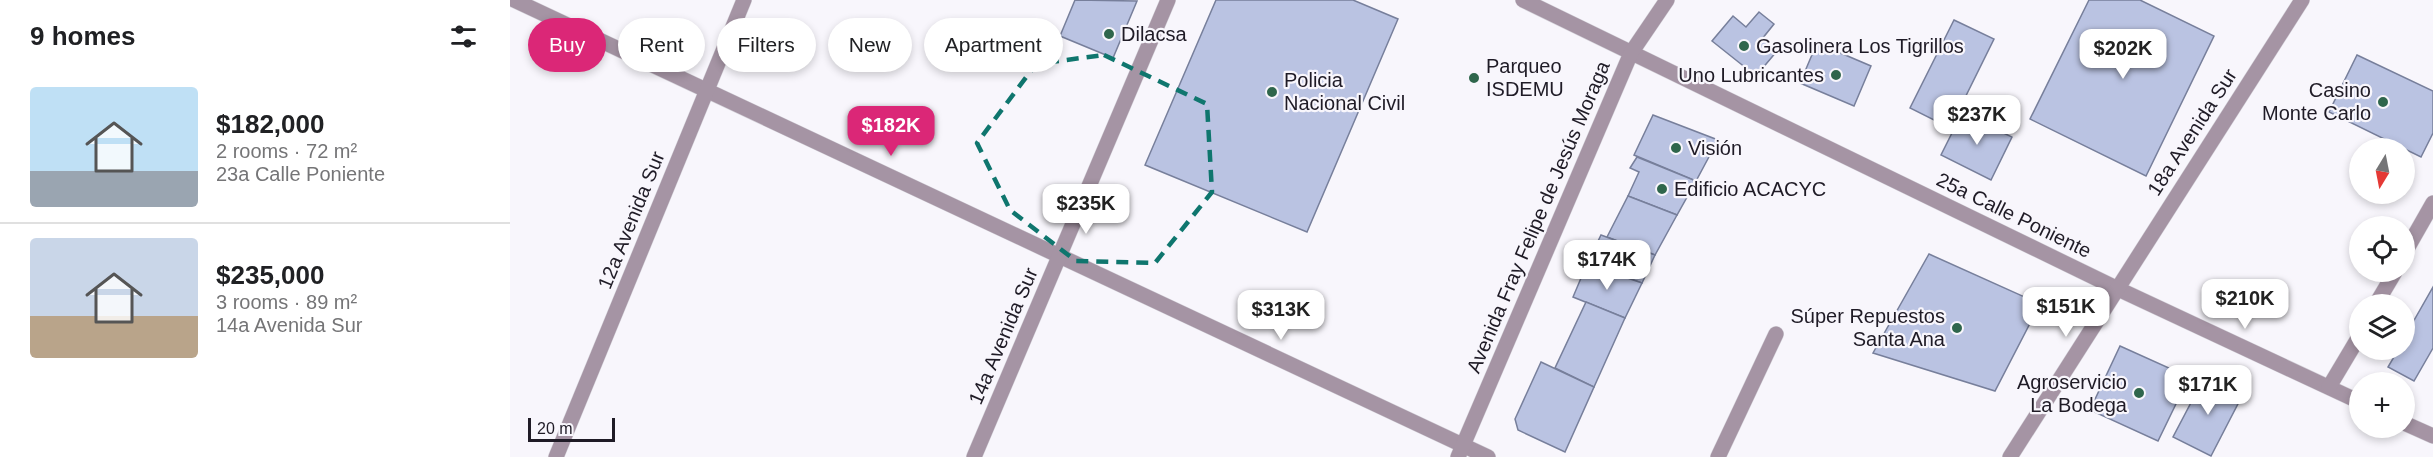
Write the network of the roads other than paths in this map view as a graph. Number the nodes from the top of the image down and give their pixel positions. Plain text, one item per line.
1 (513, 0) edge
2 (744, 0) edge
3 (1168, 0) edge
4 (1522, 0) edge
5 (1667, 0) edge
6 (2302, 0) edge
7 (1631, 53) junction
8 (707, 90) junction
9 (2433, 203) edge
10 (2415, 235) edge
11 (1060, 255) junction
12 (2116, 288) junction
13 (1776, 334) dead end
14 (2349, 353) edge
15 (2329, 387) junction
16 (2349, 397) edge
17 (2415, 428) edge
18 (2433, 436) edge
19 (1461, 451) edge
20 (556, 457) edge
21 (974, 457) edge
22 (1488, 457) edge
23 (1719, 457) edge
24 (2010, 457) edge

1 - 8 street
2 - 8 street, 12a Avenida Sur
3 - 11 street, 14a Avenida Sur
4 - 7 street, 25a Calle Poniente
5 - 7 street, Avenida Fray Felipe de Jesús Moraga
6 - 12 street, 18a Avenida Sur
7 - 12 street, 25a Calle Poniente
7 - 19 street, Avenida Fray Felipe de Jesús Moraga
8 - 11 street
8 - 20 street, 12a Avenida Sur
9 - 10 street
11 - 19 street
11 - 21 street, 14a Avenida Sur
12 - 15 street, 25a Calle Poniente
12 - 24 street, 18a Avenida Sur
13 - 23 street
14 - 15 street
15 - 16 street, 25a Calle Poniente
17 - 18 street
19 - 22 street

